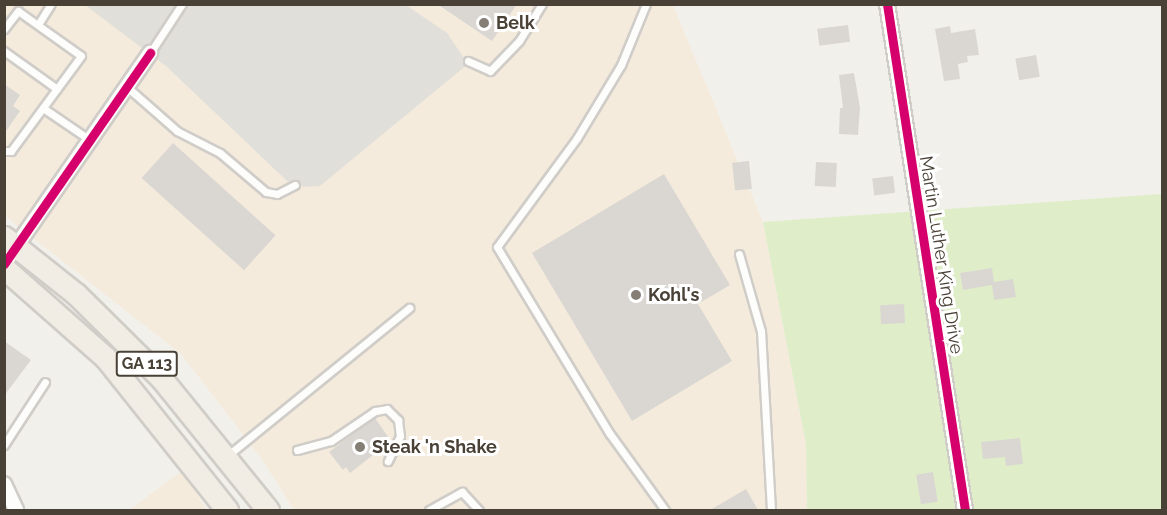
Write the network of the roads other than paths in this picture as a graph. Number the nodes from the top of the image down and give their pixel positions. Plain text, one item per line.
1 (51, 4) edge
2 (182, 4) edge
3 (542, 4) edge
4 (646, 4) edge
5 (886, 4) edge
6 (39, 23) junction
7 (4, 29) edge
8 (4, 51) edge
9 (150, 53) joint
10 (468, 61) dead end
11 (127, 87) junction
12 (57, 89) junction
13 (43, 108) junction
14 (90, 141) junction
15 (4, 151) edge
16 (295, 185) dead end
17 (9, 249) edge
18 (740, 255) dead end
19 (4, 268) edge
20 (409, 308) dead end
21 (45, 381) dead end
22 (4, 445) edge
23 (297, 450) dead end
24 (227, 456) junction
25 (388, 461) dead end
26 (202, 476) junction
27 (4, 484) edge
28 (16, 510) edge
29 (216, 510) edge
30 (227, 510) edge
31 (268, 510) edge
32 (429, 510) edge
33 (479, 510) edge
34 (665, 510) edge
35 (771, 510) edge
36 (965, 510) edge

1 - 6 lane
2 - 9 lane
3 - 10 lane
4 - 34 lane
5 - 36 street, Martin Luther King Drive
6 - 7 lane
6 - 12 lane
8 - 12 lane
9 - 11 street
11 - 14 street
11 - 16 lane
12 - 13 lane
13 - 14 lane
13 - 15 lane
14 - 17 street
17 - 24 main road, GA 113
18 - 35 lane
19 - 26 main road, GA 113
20 - 24 lane
21 - 22 lane
23 - 25 lane
24 - 31 main road, GA 113
26 - 29 street
26 - 30 main road, GA 113
27 - 28 street
32 - 33 lane

